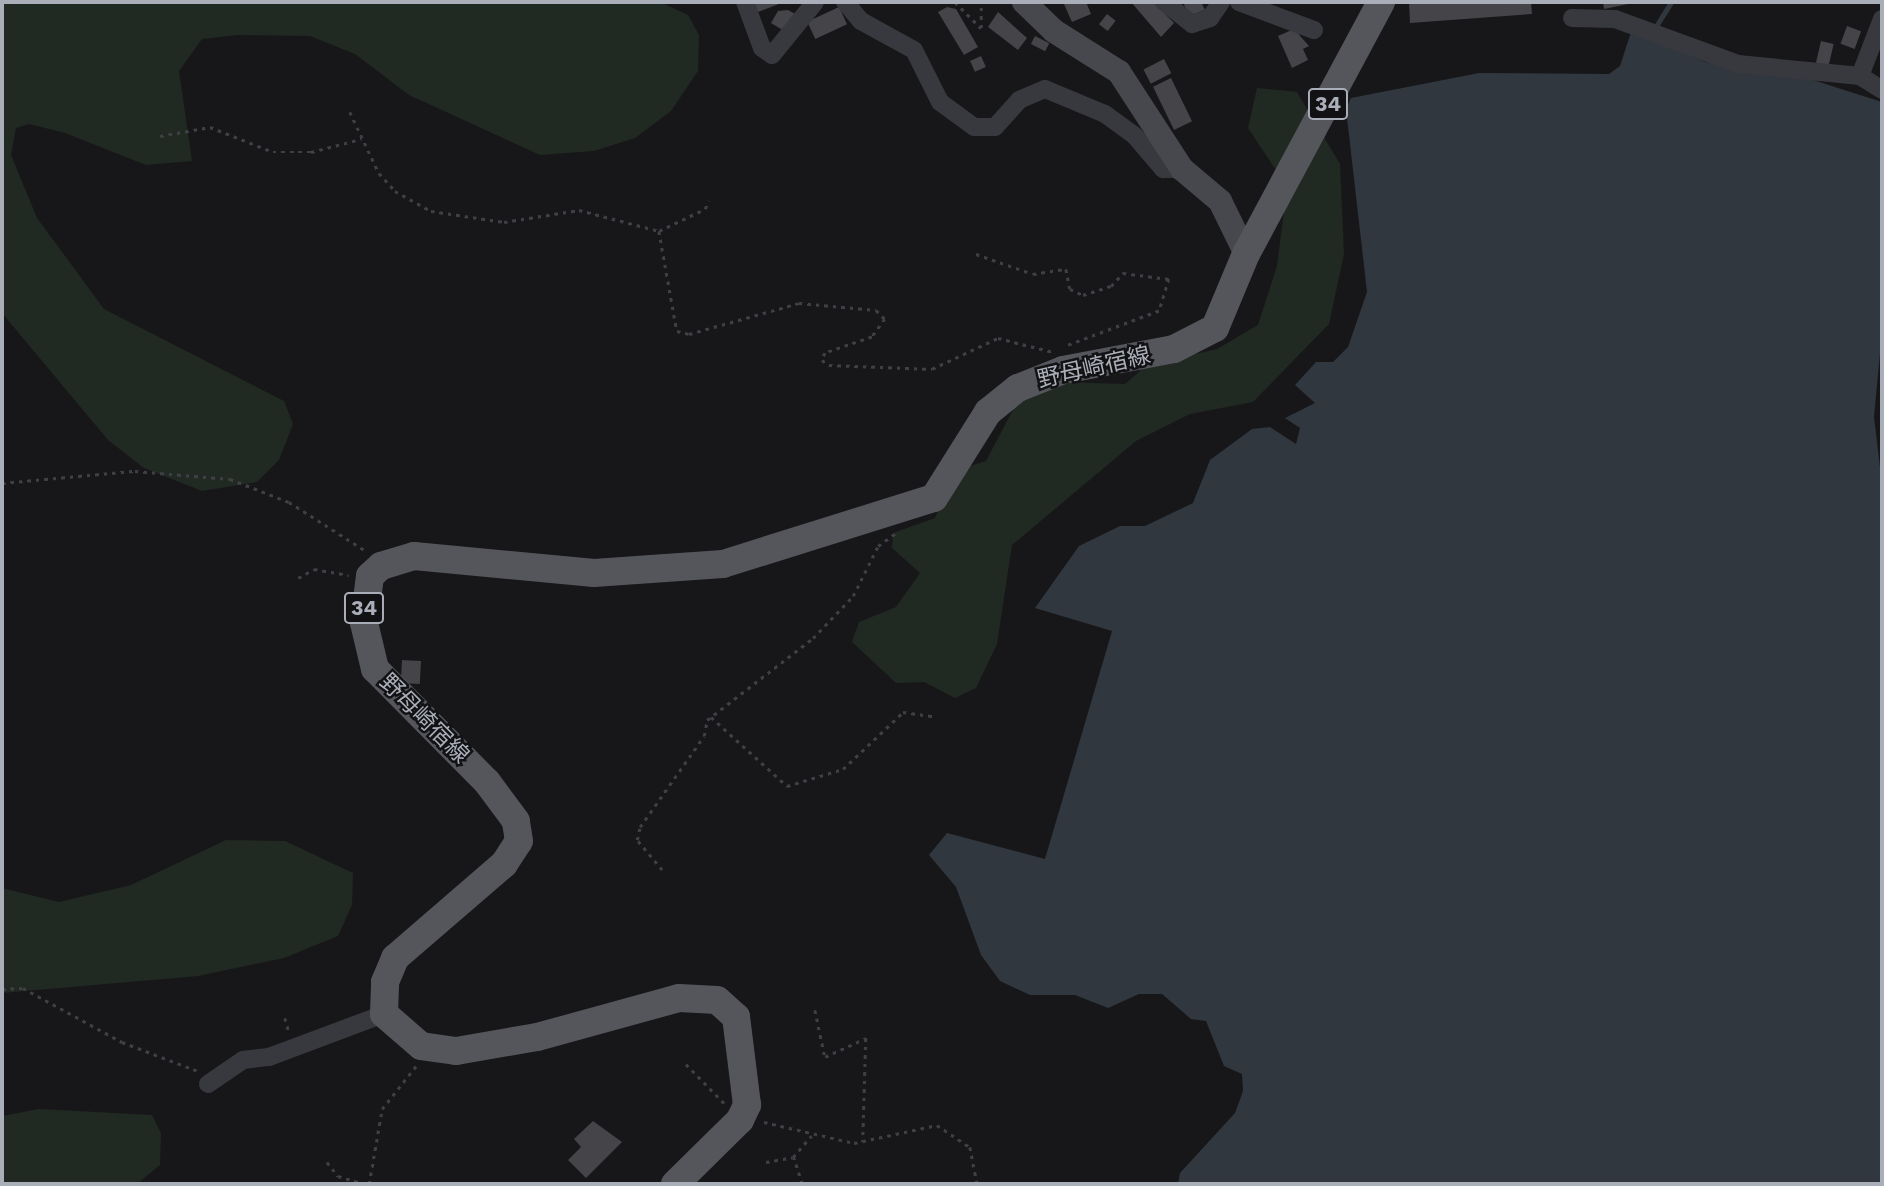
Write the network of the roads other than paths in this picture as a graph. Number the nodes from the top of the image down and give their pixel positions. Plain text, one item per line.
1 (745, 2) edge
2 (815, 2) edge
3 (845, 2) edge
4 (1024, 2) edge
5 (1164, 2) edge
6 (1221, 2) edge
7 (1239, 2) edge
8 (1381, 2) edge
9 (1575, 12) edge
10 (1882, 19) edge
11 (1314, 30) dead end
12 (1860, 76) junction
13 (1882, 90) edge
14 (1182, 169) junction
15 (1246, 254) junction
16 (384, 1014) junction
17 (211, 1080) road end
18 (675, 1184) edge

1 - 2 street
3 - 14 street
4 - 14 street
5 - 6 street
7 - 11 street
8 - 15 main road, 野母崎宿線 / 34
9 - 12 street
10 - 12 street
12 - 13 street
14 - 15 street
15 - 16 main road, 野母崎宿線 / 34
16 - 17 street
16 - 18 main road

